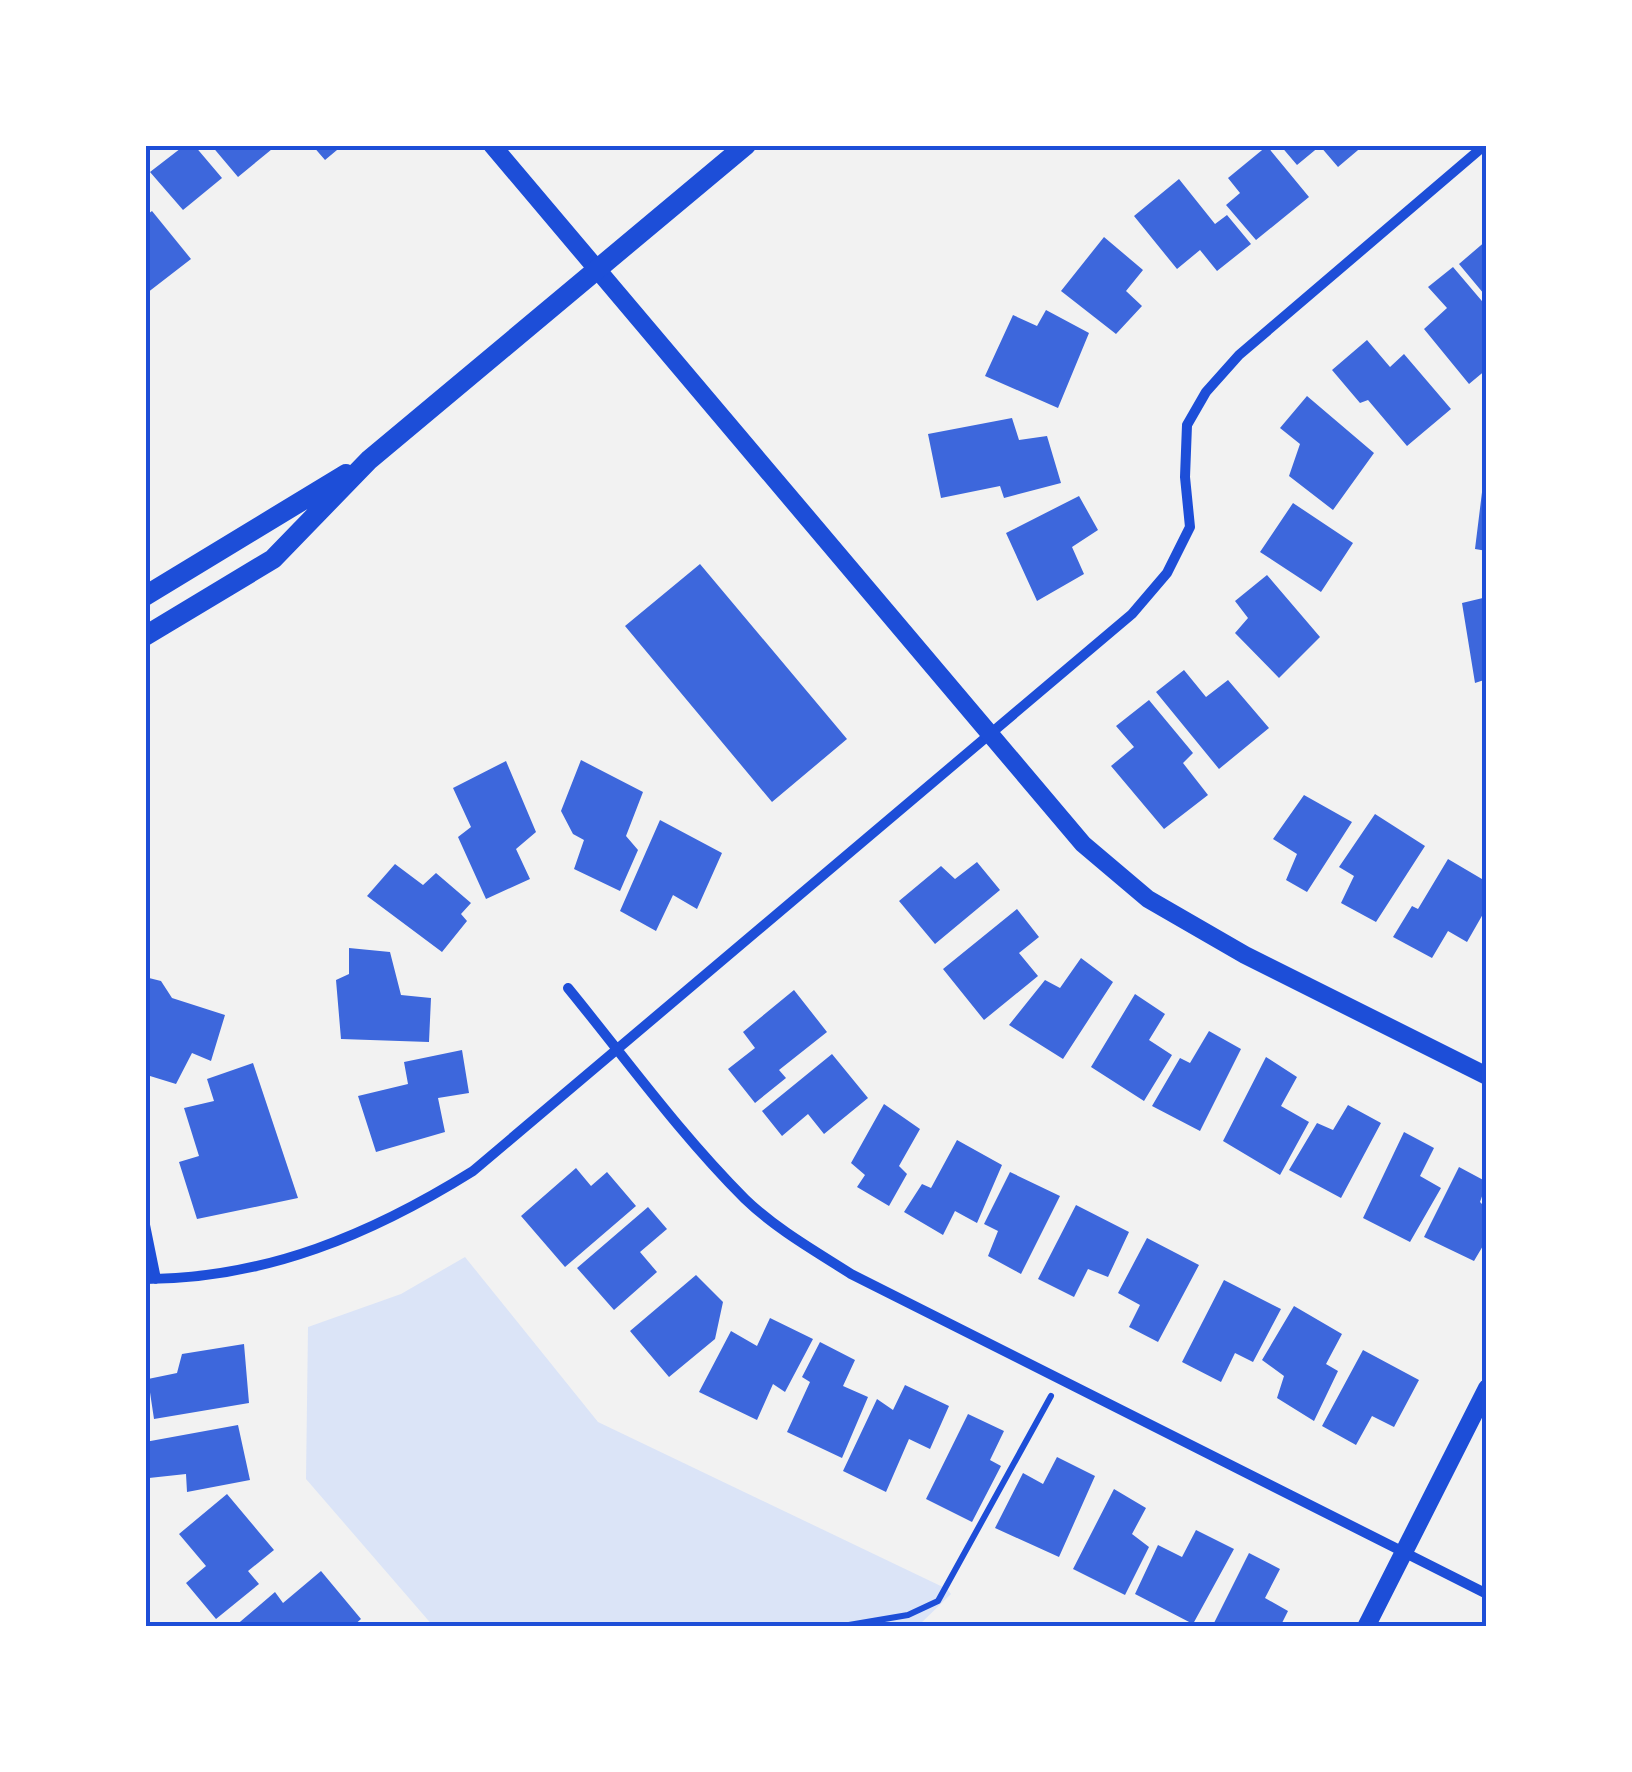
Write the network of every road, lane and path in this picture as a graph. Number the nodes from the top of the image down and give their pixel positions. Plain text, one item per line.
1 (492, 145) edge
2 (746, 145) edge
3 (1485, 145) edge
4 (596, 270) junction
5 (370, 460) junction
6 (145, 596) edge
7 (145, 636) edge
8 (988, 736) junction
9 (568, 988) dead end
10 (619, 1050) junction
11 (1487, 1076) edge
12 (145, 1225) edge
13 (151, 1280) edge
14 (1487, 1388) edge
15 (1044, 1409) dead end
16 (1405, 1553) junction
17 (1487, 1594) edge
18 (837, 1627) edge
19 (1366, 1627) edge

1 - 4 street
2 - 4 main road
3 - 8 street
4 - 5 main road
4 - 8 street
5 - 6 main road
5 - 7 main road
8 - 10 street
8 - 11 street
9 - 10 street
10 - 13 street
10 - 16 street
12 - 13 street
14 - 16 street
15 - 18 path
16 - 17 street
16 - 19 street

